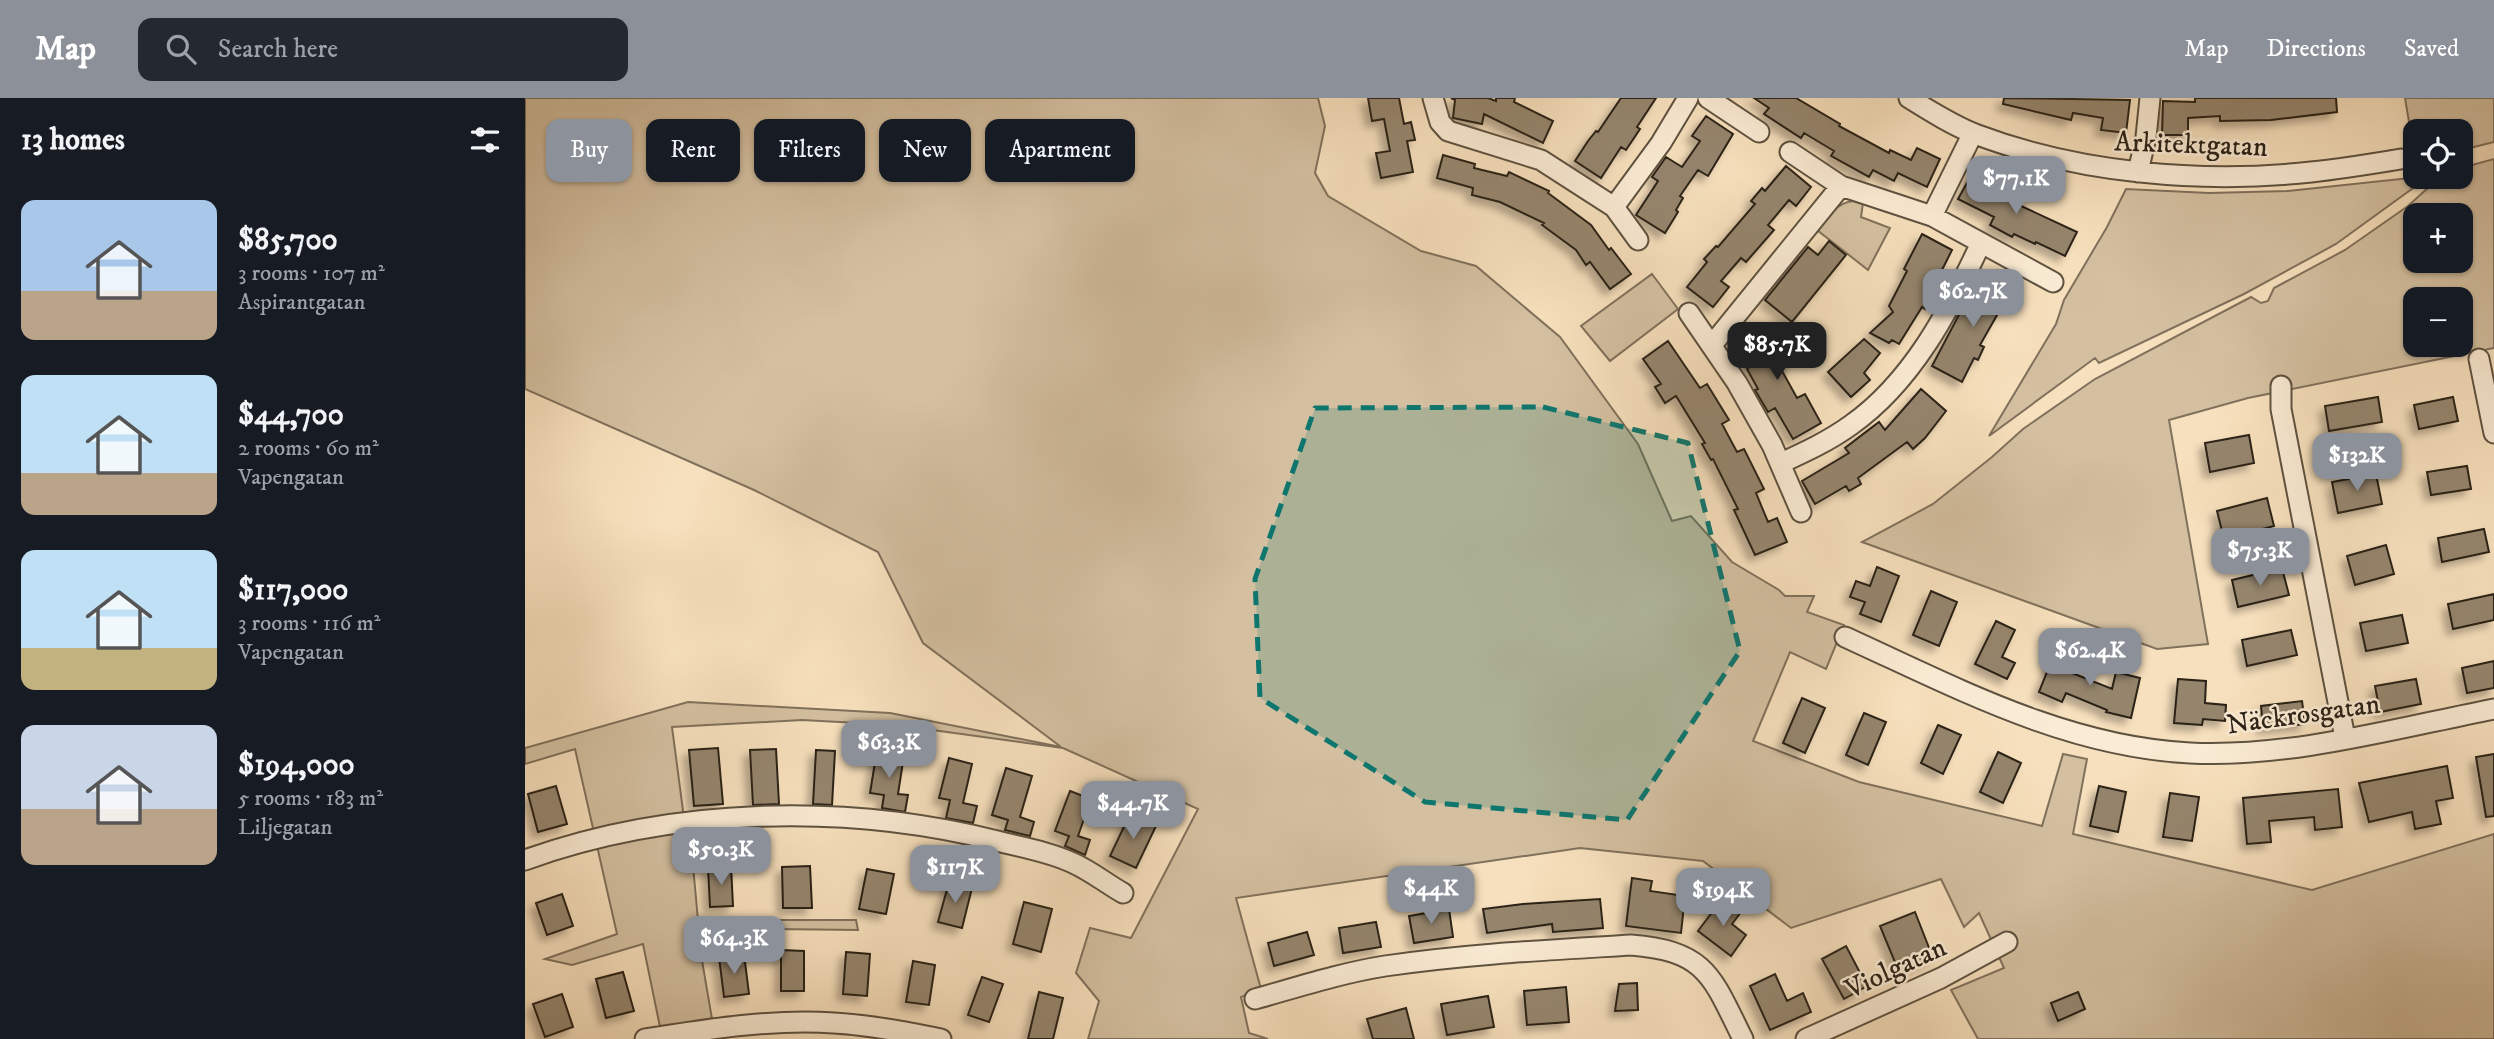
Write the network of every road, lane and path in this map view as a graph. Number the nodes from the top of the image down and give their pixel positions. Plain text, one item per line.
1 (1433, 98) edge
2 (1688, 98) edge
3 (1708, 98) edge
4 (1909, 98) edge
5 (2150, 98) edge
6 (1759, 132) dead end
7 (1973, 133) junction
8 (1790, 152) dead end
9 (2401, 159) dead end
10 (2138, 172) junction
11 (1841, 186) junction
12 (1614, 207) junction
13 (1932, 216) junction
14 (1638, 240) dead end
15 (1980, 245) junction
16 (2053, 282) dead end
17 (1689, 313) dead end
18 (1712, 345) junction
19 (2479, 359) dead end
20 (2281, 386) dead end
21 (2494, 433) edge
22 (1781, 463) junction
23 (1801, 512) dead end
24 (1845, 637) dead end
25 (2494, 709) edge
26 (2345, 738) junction
27 (525, 860) edge
28 (1123, 893) dead end
29 (2007, 942) dead end
30 (1255, 999) dead end
31 (645, 1039) edge
32 (941, 1039) edge
33 (1743, 1039) edge
34 (1807, 1039) edge

1 - 12 street
2 - 12 street
3 - 6 street
4 - 7 street, Arkitektgatan
5 - 10 street
7 - 10 street, Arkitektgatan
7 - 13 street
8 - 11 street
9 - 10 street, Arkitektgatan
11 - 13 street
11 - 18 street
12 - 14 street
13 - 15 street
15 - 16 street
15 - 22 street
17 - 18 street
18 - 22 street
19 - 21 street
20 - 26 street
22 - 23 street
24 - 26 street, Näckrosgatan
25 - 26 street, Näckrosgatan
27 - 28 street
29 - 34 street, Violgatan
30 - 33 street
31 - 32 street

